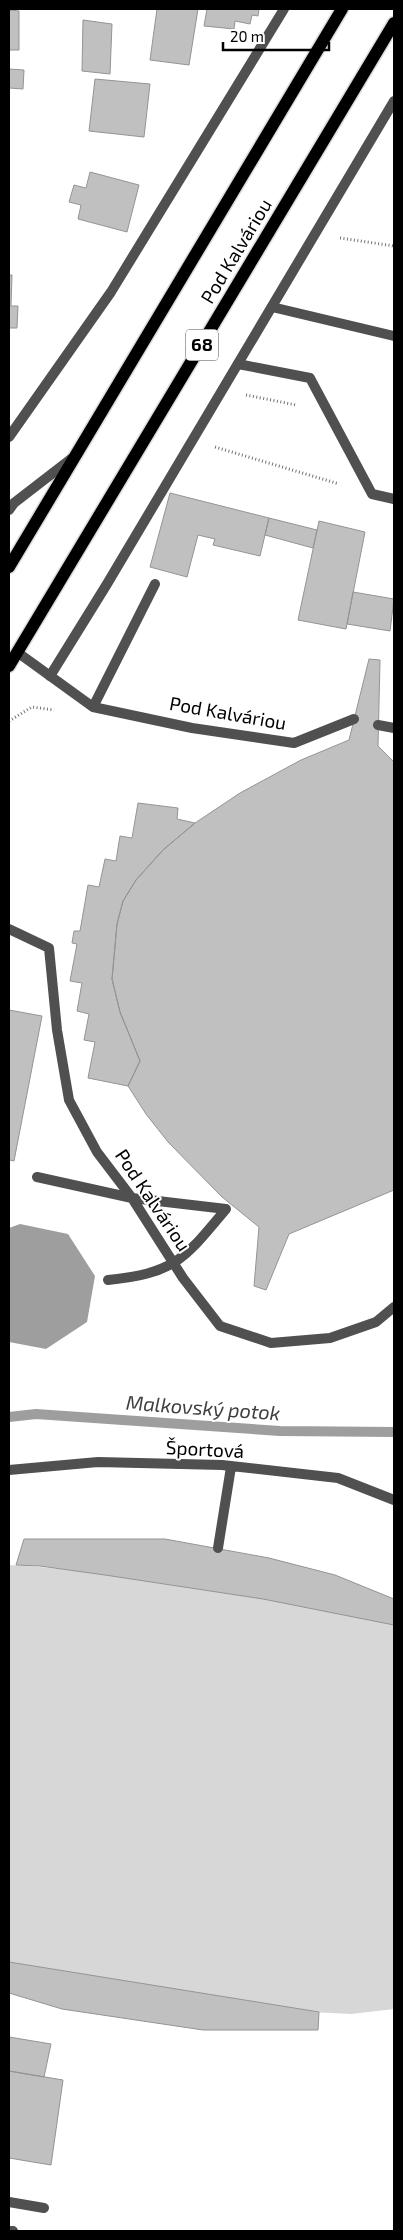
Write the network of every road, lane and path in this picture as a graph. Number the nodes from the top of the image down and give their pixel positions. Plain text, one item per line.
1 (284, 9) edge
2 (342, 9) edge
3 (394, 23) edge
4 (394, 101) edge
5 (339, 238) dead end
6 (394, 246) edge
7 (272, 307) junction
8 (394, 336) edge
9 (238, 364) junction
10 (245, 394) dead end
11 (328, 411) junction
12 (9, 437) edge
13 (214, 447) dead end
14 (74, 457) junction
15 (372, 494) junction
16 (394, 499) edge
17 (9, 510) edge
18 (9, 567) edge
19 (155, 584) dead end
20 (17, 652) junction
21 (9, 666) edge
22 (50, 676) junction
23 (92, 706) junction
24 (354, 719) dead end
25 (378, 725) dead end
26 (394, 728) edge
27 (9, 930) edge
28 (37, 1177) dead end
29 (132, 1198) junction
30 (174, 1264) junction
31 (108, 1280) dead end
32 (394, 1307) edge
33 (231, 1467) junction
34 (9, 1470) edge
35 (394, 1500) edge
36 (218, 1548) dead end
37 (9, 2202) edge
38 (44, 2208) dead end
39 (9, 2231) edge
40 (13, 2231) edge

1 - 12 street
2 - 14 main road, Pod Kalváriou
3 - 20 main road, Pod Kalváriou / 68
4 - 7 street
5 - 6 path
7 - 8 street
7 - 9 street
9 - 11 street
9 - 22 street
10 - 11 path
11 - 15 street
13 - 15 path
14 - 17 street
14 - 18 main road, Pod Kalváriou
15 - 16 street
19 - 23 street
20 - 21 main road, Pod Kalváriou / 68
20 - 22 street, Pod Kalváriou
22 - 23 street, Pod Kalváriou
23 - 24 street, Pod Kalváriou
25 - 26 street
27 - 29 street, Pod Kalváriou
28 - 29 street
29 - 30 street, Pod Kalváriou
29 - 30 street
30 - 31 street
30 - 32 street, Pod Kalváriou
33 - 34 street, Športová
33 - 35 street, Športová
33 - 36 street
37 - 38 street
39 - 40 street

